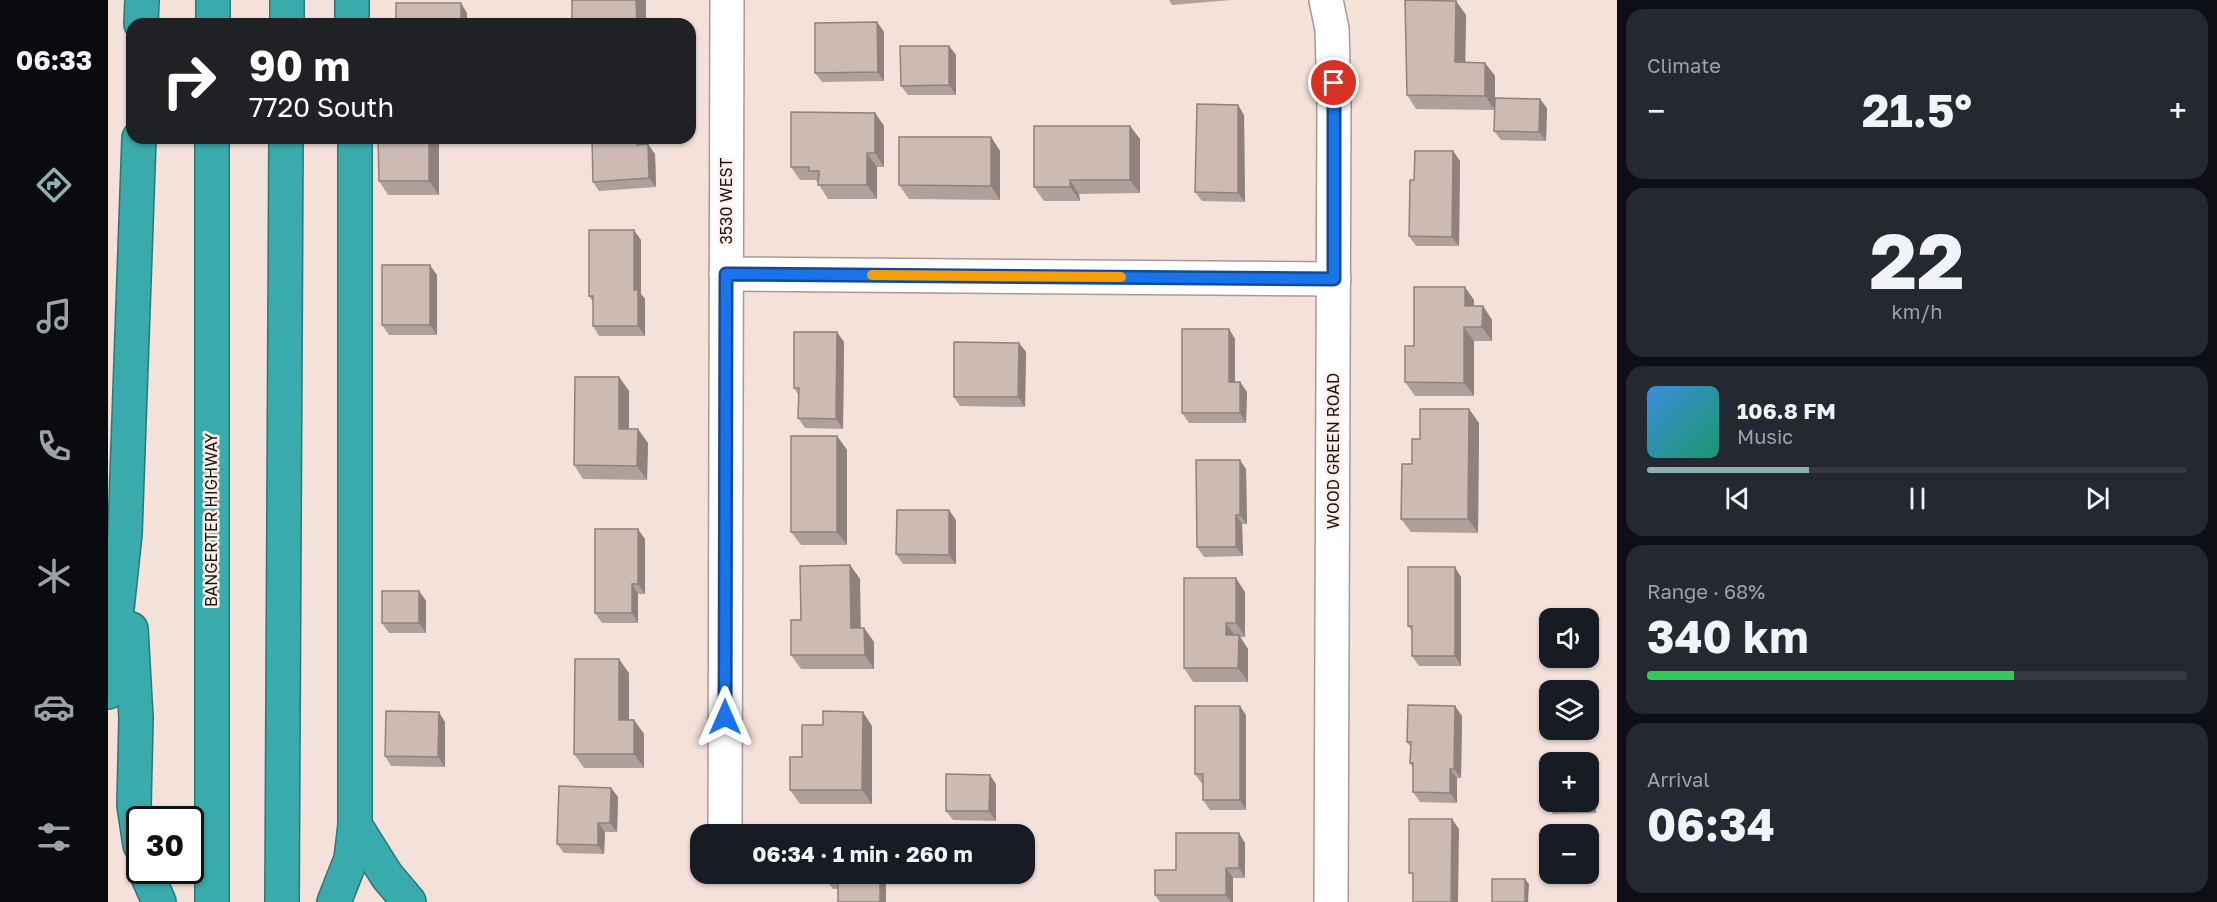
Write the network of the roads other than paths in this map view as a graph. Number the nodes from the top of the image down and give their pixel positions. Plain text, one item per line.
1 (142, 0) edge
2 (213, 0) edge
3 (287, 0) edge
4 (352, 0) edge
5 (727, 0) edge
6 (1326, 0) edge
7 (141, 18) edge
8 (213, 18) edge
9 (287, 18) edge
10 (352, 18) edge
11 (139, 144) edge
12 (212, 144) edge
13 (286, 144) edge
14 (355, 144) edge
15 (726, 274) junction
16 (1334, 279) junction
17 (125, 534) junction
18 (108, 692) edge
19 (134, 806) edge
20 (725, 824) edge
21 (355, 825) junction
22 (151, 884) edge
23 (159, 902) edge
24 (212, 902) edge
25 (282, 902) edge
26 (334, 902) edge
27 (409, 902) edge
28 (1331, 902) edge

1 - 7 highway
2 - 8 highway
3 - 9 highway
4 - 10 highway
5 - 15 street, 3530 WEST
6 - 16 street, WOOD GREEN ROAD
11 - 17 highway
12 - 24 highway, BANGERTER HIGHWAY
13 - 25 highway
14 - 21 highway
15 - 16 street
15 - 20 street, 3530 WEST
16 - 28 street, WOOD GREEN ROAD
17 - 18 highway
17 - 19 highway
21 - 26 highway
21 - 27 highway
22 - 23 highway

